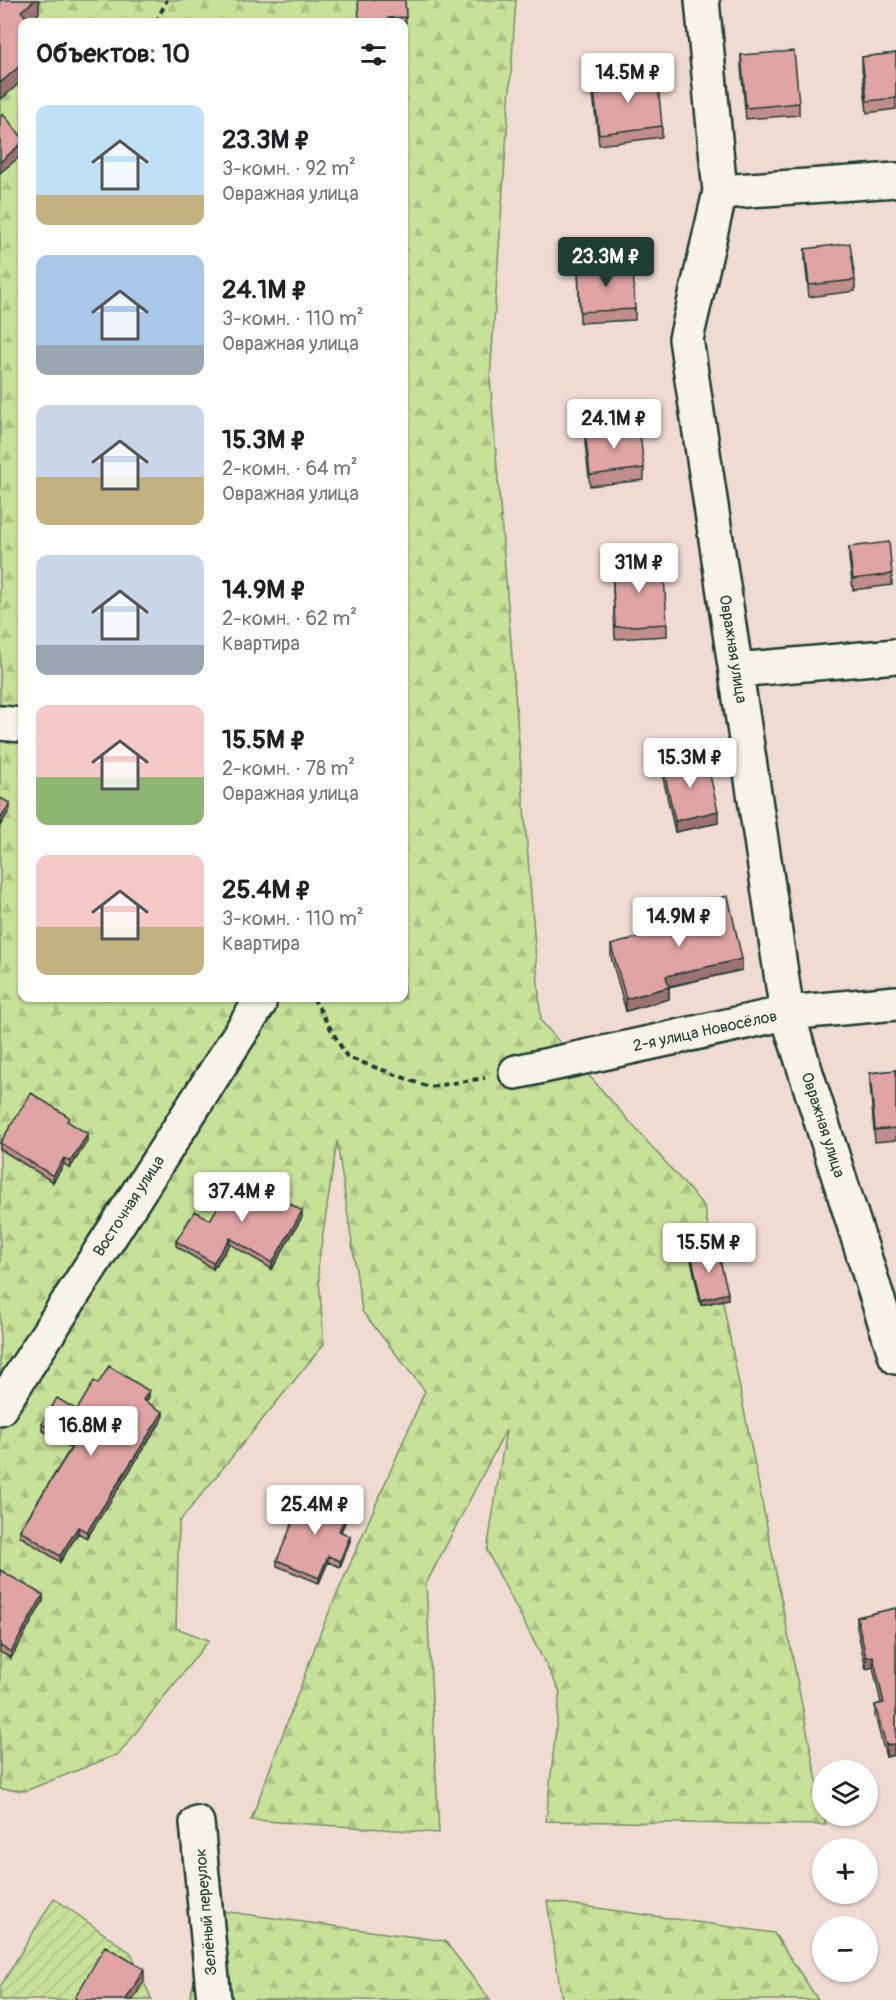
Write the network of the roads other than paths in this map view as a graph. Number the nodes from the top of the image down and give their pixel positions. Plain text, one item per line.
1 (702, 0) edge
2 (896, 180) edge
3 (720, 192) junction
4 (896, 656) edge
5 (736, 670) junction
6 (0, 723) edge
7 (18, 725) edge
8 (896, 1003) edge
9 (259, 1004) dead end
10 (788, 1013) junction
11 (516, 1072) road end
12 (896, 1354) edge
13 (0, 1408) edge
14 (197, 1823) dead end
15 (214, 2000) edge

1 - 3 street, Овражная улица
2 - 3 street
3 - 5 street, Овражная улица
4 - 5 street
5 - 10 street, Овражная улица
6 - 7 street
8 - 10 street, 2-я улица Новосёлов
9 - 13 street, Восточная улица
10 - 11 street, 2-я улица Новосёлов
10 - 12 street, Овражная улица
14 - 15 street, Зелёный переулок

